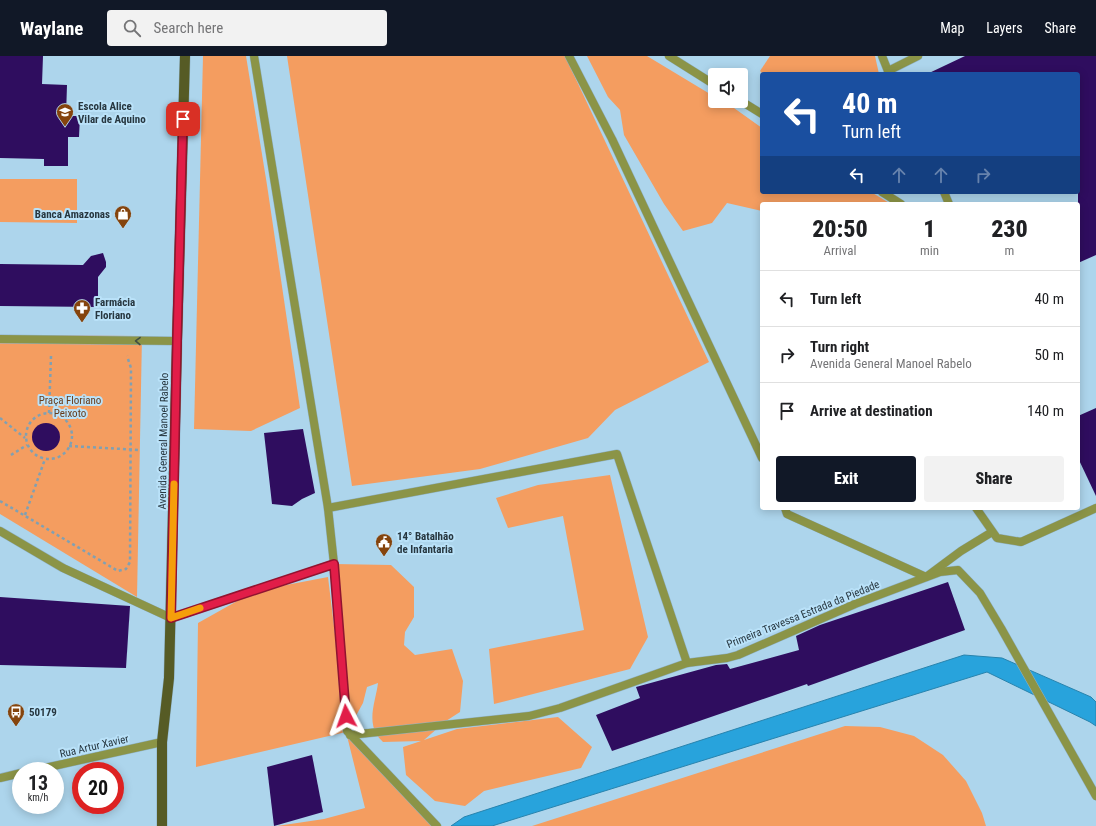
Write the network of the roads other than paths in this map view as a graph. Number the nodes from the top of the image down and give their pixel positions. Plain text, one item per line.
1 (185, 56) edge
2 (254, 56) edge
3 (569, 56) edge
4 (669, 56) edge
5 (882, 56) edge
6 (918, 56) edge
7 (889, 72) edge
8 (891, 72) edge
9 (708, 81) edge
10 (748, 105) edge
11 (760, 113) edge
12 (885, 194) edge
13 (898, 202) edge
14 (0, 339) edge
15 (177, 341) junction
16 (760, 454) edge
17 (328, 508) junction
18 (1096, 508) edge
19 (786, 510) edge
20 (977, 510) edge
21 (0, 531) edge
22 (992, 532) junction
23 (334, 564) junction
24 (926, 577) junction
25 (171, 618) junction
26 (687, 663) junction
27 (350, 735) junction
28 (162, 742) junction
29 (64, 764) edge
30 (12, 775) edge
31 (0, 778) edge
32 (1096, 796) edge
33 (162, 826) edge
34 (437, 826) edge

1 - 15 main road, Avenida General Manoel Rabelo
2 - 17 street
3 - 16 street
4 - 9 street
5 - 7 street
6 - 8 street
10 - 11 street
12 - 13 street
15 -> 14 street
15 - 25 main road, Avenida General Manoel Rabelo
17 - 23 street
17 - 26 street
18 - 22 street
19 - 24 street
20 - 22 street
21 - 25 street
22 - 24 street
23 - 25 street
23 - 27 street
24 - 26 street, Primeira Travessa Estrada da Piedade
24 - 32 street, Primeira Travessa Estrada da Piedade
25 - 28 main road, Avenida General Manoel Rabelo
26 - 27 street, Primeira Travessa Estrada da Piedade
27 - 34 street
28 - 29 street, Rua Artur Xavier
28 - 33 main road, Avenida General Manoel Rabelo
30 - 31 street

